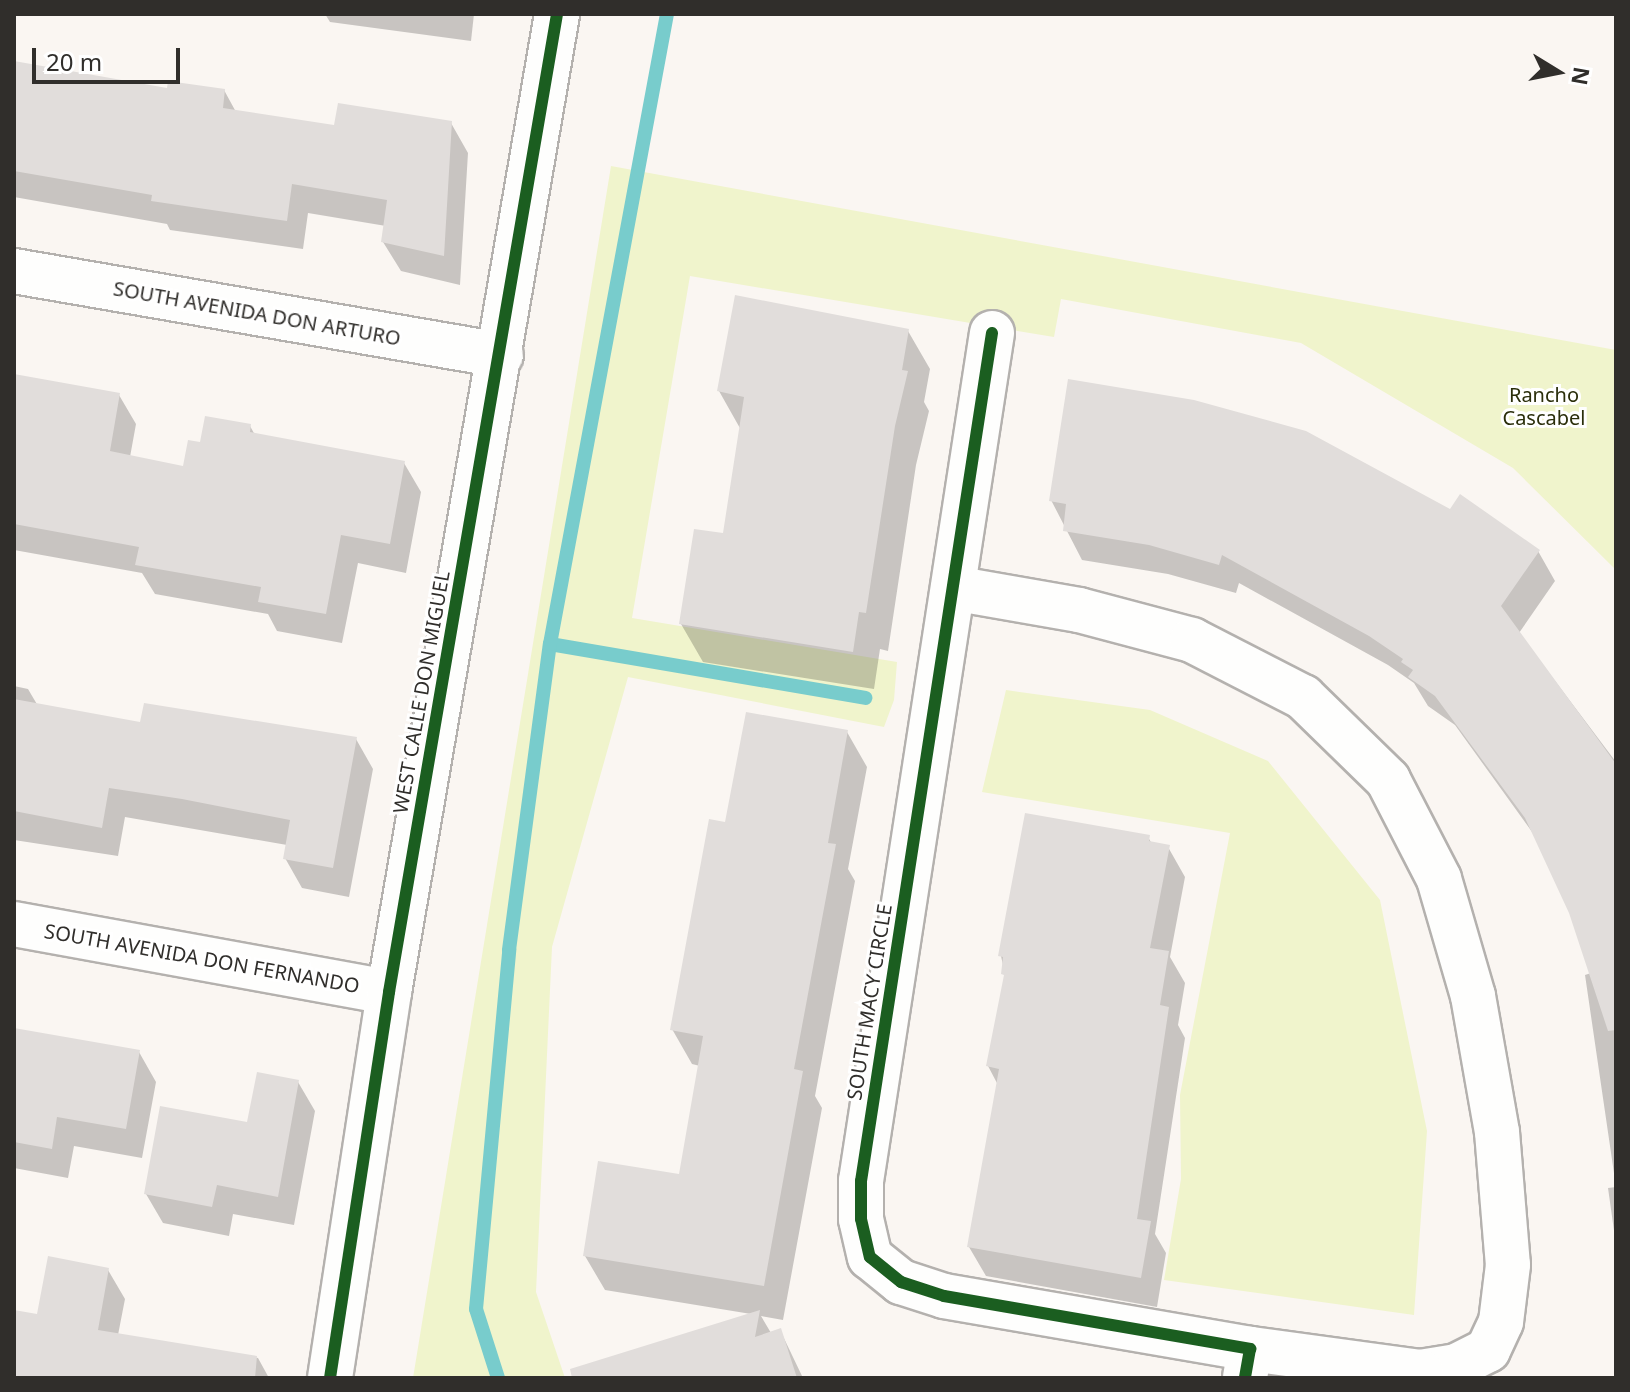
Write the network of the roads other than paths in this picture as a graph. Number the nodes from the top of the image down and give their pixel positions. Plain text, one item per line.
1 (557, 14) edge
2 (14, 271) edge
3 (992, 333) dead end
4 (501, 355) junction
5 (953, 588) junction
6 (14, 924) edge
7 (389, 992) junction
8 (1247, 1364) edge
9 (1499, 1364) edge
10 (330, 1378) edge

1 - 4 street, WEST CALLE DON MIGUEL
2 - 4 street, SOUTH AVENIDA DON ARTURO
3 - 5 street, SOUTH MACY CIRCLE
4 - 7 street, WEST CALLE DON MIGUEL
5 - 8 street, SOUTH MACY CIRCLE
5 - 9 street, SOUTH MACY CIRCLE
6 - 7 street, SOUTH AVENIDA DON FERNANDO
7 - 10 street, WEST CALLE DON MIGUEL
8 - 9 street, SOUTH MACY CIRCLE

